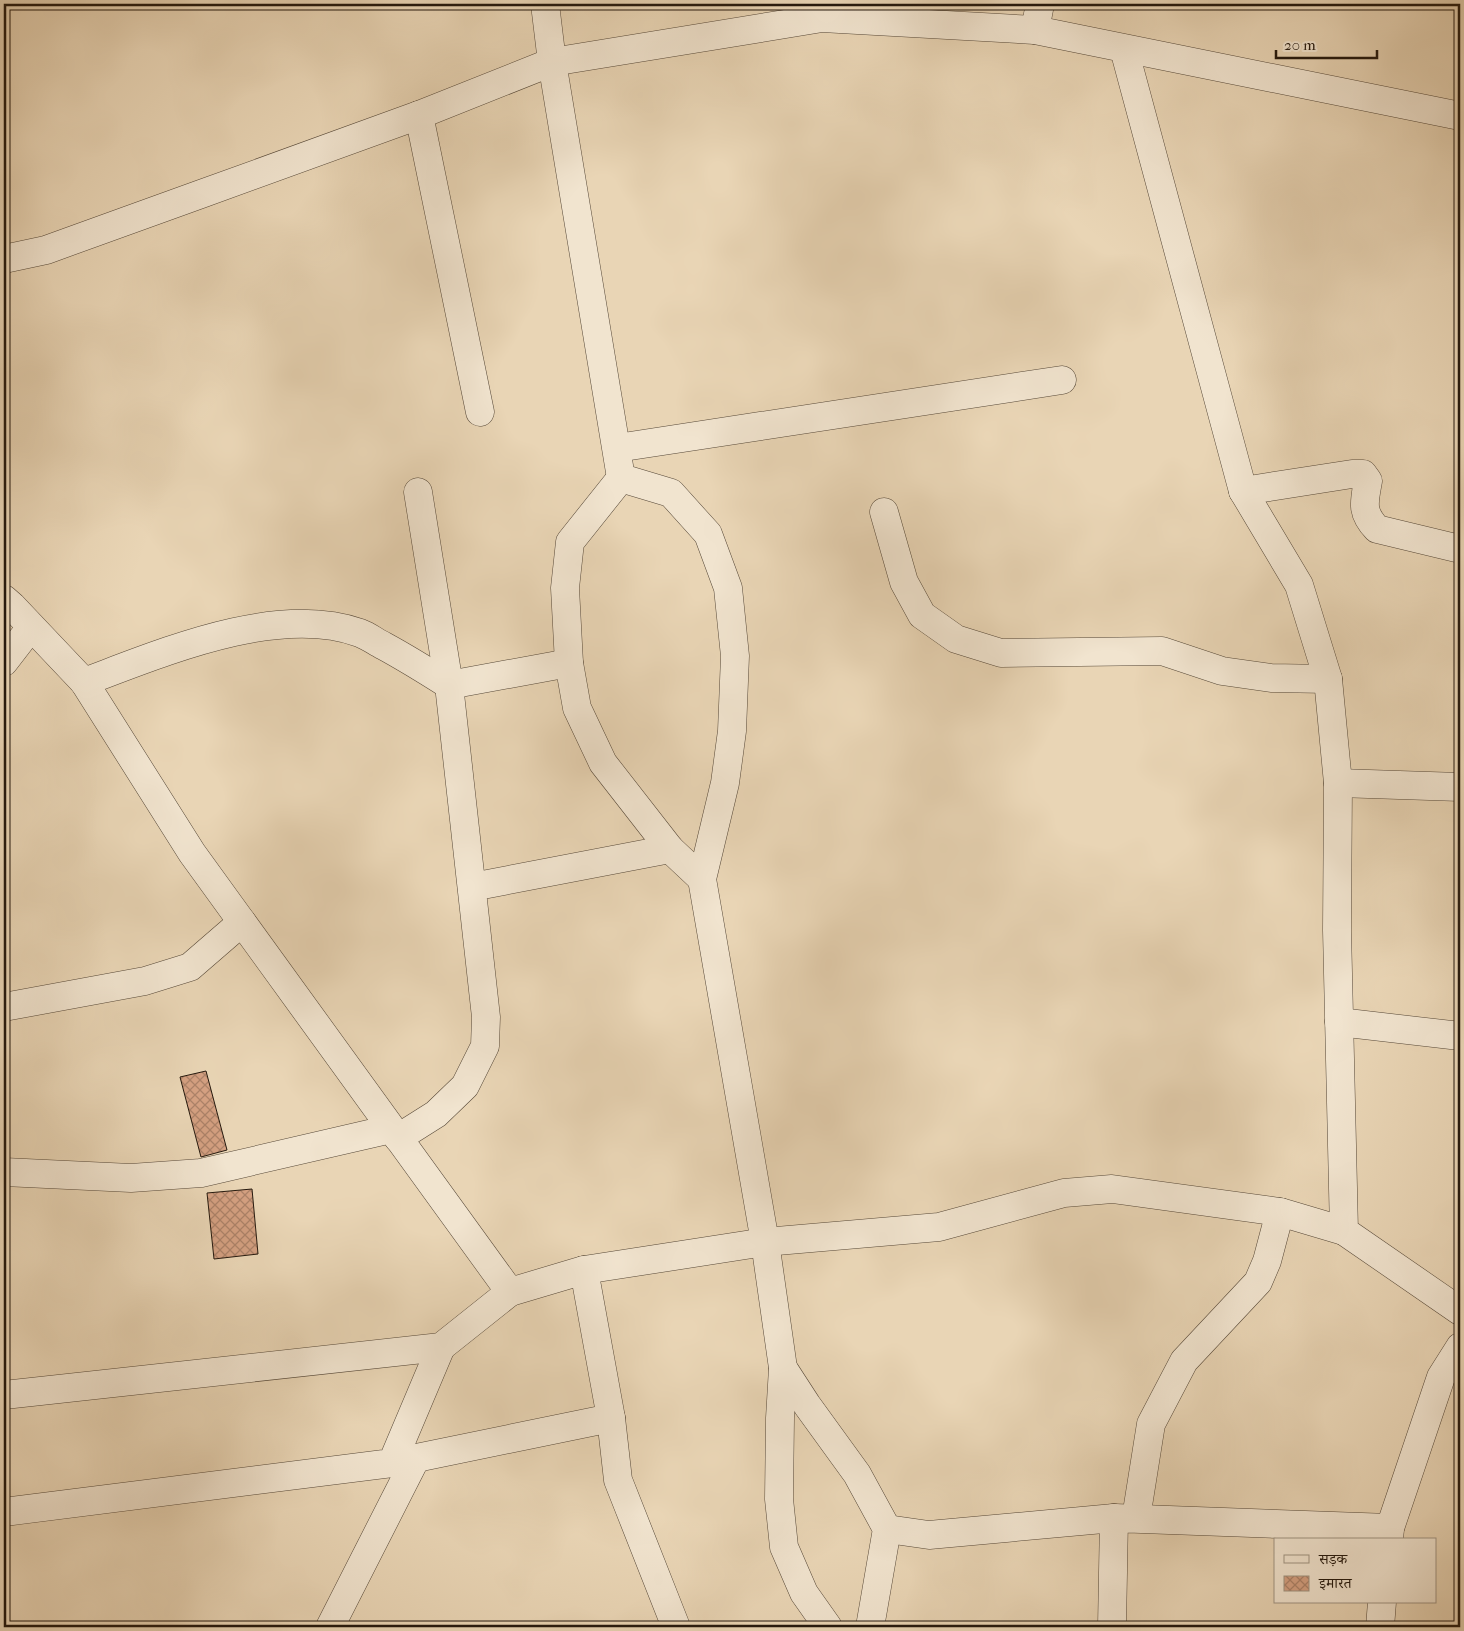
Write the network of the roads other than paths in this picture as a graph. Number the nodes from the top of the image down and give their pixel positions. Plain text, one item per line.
1 (545, 4) edge
2 (1040, 4) edge
3 (1035, 30) junction
4 (1124, 49) junction
5 (552, 62) junction
6 (419, 114) junction
7 (1460, 116) edge
8 (4, 259) edge
9 (1062, 380) dead end
10 (480, 412) dead end
11 (617, 448) junction
12 (621, 478) junction
13 (1243, 491) junction
14 (418, 492) dead end
15 (884, 512) dead end
16 (1460, 549) edge
17 (4, 599) edge
18 (32, 626) junction
19 (4, 662) edge
20 (569, 663) junction
21 (1328, 679) junction
22 (84, 682) junction
23 (448, 685) junction
24 (1338, 783) junction
25 (1460, 787) edge
26 (670, 849) junction
27 (702, 879) junction
28 (472, 886) junction
29 (242, 922) junction
30 (4, 1007) edge
31 (1339, 1022) junction
32 (1460, 1036) edge
33 (394, 1133) junction
34 (4, 1172) edge
35 (1280, 1212) junction
36 (1344, 1231) junction
37 (765, 1242) junction
38 (584, 1270) junction
39 (510, 1292) junction
40 (1460, 1311) edge
41 (441, 1347) junction
42 (1460, 1347) edge
43 (783, 1368) junction
44 (4, 1395) edge
45 (611, 1418) junction
46 (404, 1461) junction
47 (4, 1512) edge
48 (1125, 1518) junction
49 (887, 1529) junction
50 (1390, 1534) edge
51 (1382, 1604) edge
52 (330, 1627) edge
53 (676, 1627) edge
54 (828, 1627) edge
55 (870, 1627) edge
56 (1112, 1627) edge
57 (1380, 1627) edge

1 - 5 street
2 - 3 street
3 - 4 street
3 - 5 street
4 - 7 street
4 - 13 street
5 - 6 street
5 - 11 street
6 - 8 street
6 - 10 street
9 - 11 street
11 - 12 street
12 - 20 street
12 - 27 street
13 - 16 street
13 - 21 street
14 - 23 street
15 - 21 street
17 - 18 street
18 - 19 street
18 - 22 street
20 - 23 street
20 - 26 street
21 - 24 street
22 - 23 street
22 - 29 street
23 - 28 street
24 - 25 street
24 - 31 street
26 - 27 street
26 - 28 street
27 - 37 street
28 - 33 street
29 - 30 street
29 - 33 street
31 - 32 street
31 - 36 street
33 - 34 street
33 - 39 street
35 - 36 street
35 - 37 street
35 - 48 street
36 - 40 street
37 - 38 street
37 - 43 street
38 - 39 street
38 - 45 street
39 - 41 street
41 - 44 street
41 - 46 street
42 - 50 street
43 - 49 street
43 - 54 street
45 - 46 street
45 - 53 street
46 - 47 street
46 - 52 street
48 - 49 street
48 - 50 street
48 - 56 street
49 - 55 street
51 - 57 street

